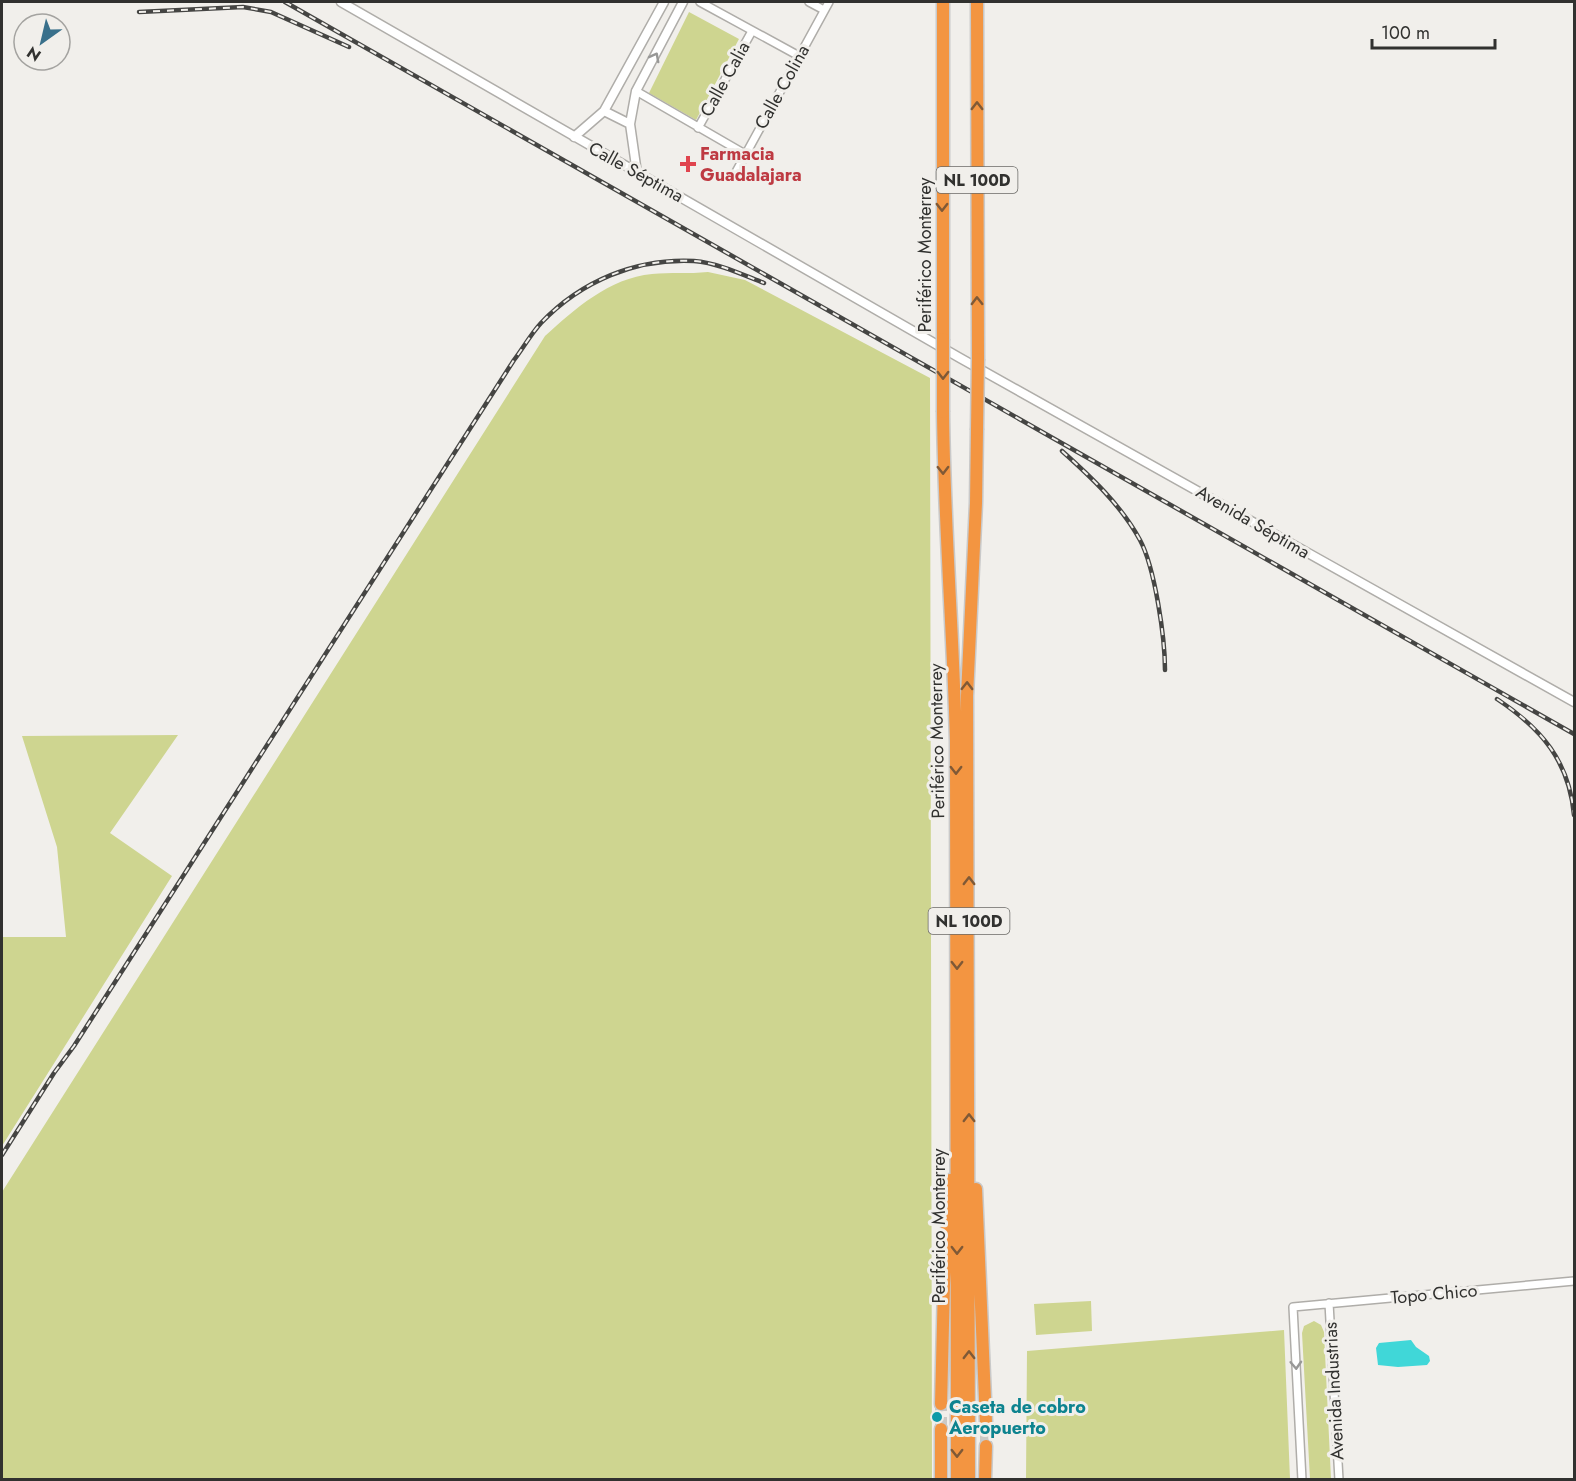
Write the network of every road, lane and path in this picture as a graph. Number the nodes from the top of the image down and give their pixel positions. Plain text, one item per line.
1 (341, 2) edge
2 (664, 2) edge
3 (683, 2) edge
4 (700, 2) edge
5 (809, 2) edge
6 (829, 2) edge
7 (943, 2) edge
8 (977, 2) edge
9 (824, 10) junction
10 (752, 31) junction
11 (799, 56) junction
12 (636, 91) junction
13 (604, 111) junction
14 (630, 124) junction
15 (698, 128) junction
16 (574, 137) junction
17 (745, 154) junction
18 (736, 172) dead end
19 (637, 173) junction
20 (937, 340) junction
21 (1575, 702) edge
22 (957, 1149) junction
23 (969, 1156) junction
24 (1575, 1281) edge
25 (1329, 1304) junction
26 (1293, 1306) joint
27 (941, 1404) tunnel mouth
28 (986, 1422) tunnel mouth
29 (941, 1429) tunnel mouth
30 (986, 1446) tunnel mouth
31 (941, 1479) edge
32 (957, 1479) edge
33 (969, 1479) edge
34 (985, 1479) edge
35 (1302, 1479) edge
36 (1339, 1479) edge

1 - 16 street, Calle Séptima
2 - 13 street
12 -> 3 street
4 - 10 street
5 - 9 street
6 - 9 street, Calle Colina
7 -> 20 highway, Periférico Monterrey / NL 100D
23 -> 8 highway, Periférico Monterrey / NL 100D, bridge
9 - 11 street, Calle Colina
10 - 11 street
10 - 15 street, Calle Calia
11 - 17 street, Calle Colina
12 - 14 street
12 - 15 street
13 - 14 street
13 - 16 street
14 - 19 street
15 - 17 street
16 - 19 street, Calle Séptima
17 - 18 street, Calle Colina
19 - 20 street, Calle Séptima
20 - 21 street, Avenida Séptima
20 -> 22 highway, Periférico Monterrey / NL 100D, bridge
22 - 27 highway
22 -> 32 highway, Periférico Monterrey / NL 100D
23 - 28 highway
33 -> 23 highway, Periférico Monterrey / NL 100D
24 - 25 street, Topo Chico
25 - 26 street, Topo Chico
25 - 36 street, Avenida Industrias
26 -> 35 street, Avenida Industrias
29 - 31 highway
30 - 34 highway

